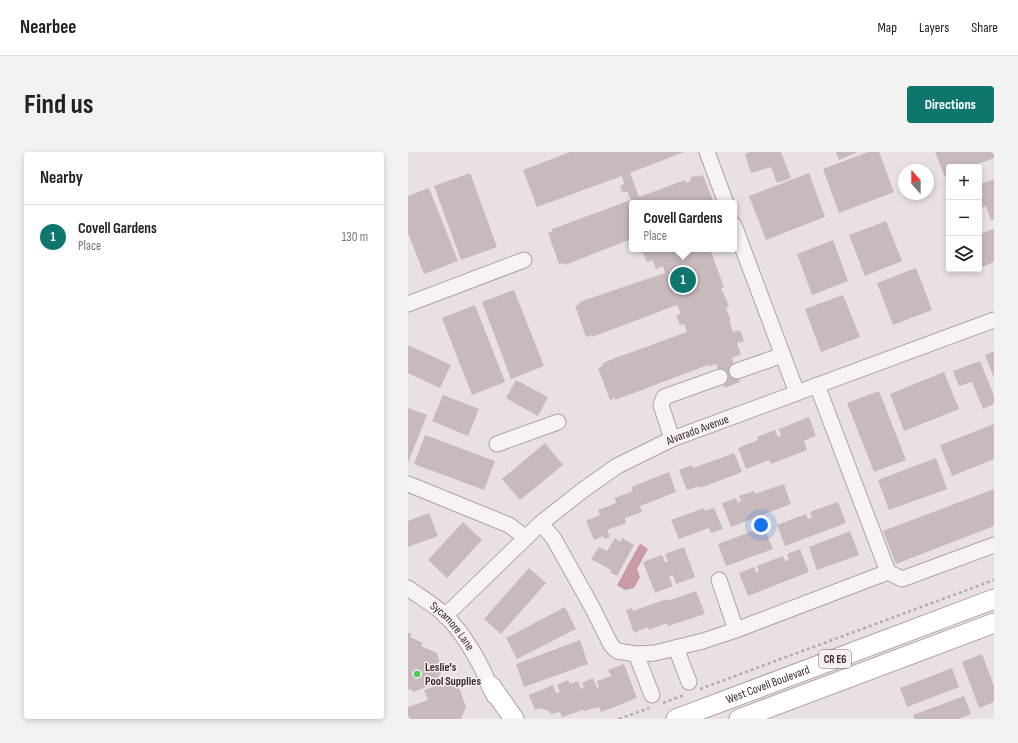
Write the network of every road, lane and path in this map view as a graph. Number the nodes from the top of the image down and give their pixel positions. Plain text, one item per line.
1 (707, 152) edge
2 (725, 200) edge
3 (737, 233) edge
4 (524, 260) dead end
5 (408, 304) edge
6 (994, 320) edge
7 (782, 355) junction
8 (737, 371) dead end
9 (720, 377) dead end
10 (817, 385) junction
11 (797, 393) junction
12 (558, 422) dead end
13 (672, 440) junction
14 (497, 444) dead end
15 (408, 484) edge
16 (541, 523) junction
17 (526, 538) junction
18 (994, 546) edge
19 (888, 572) junction
20 (719, 580) dead end
21 (994, 580) edge
22 (408, 588) edge
23 (994, 599) edge
24 (445, 616) junction
25 (994, 623) edge
26 (736, 630) junction
27 (676, 648) junction
28 (636, 654) junction
29 (491, 686) junction
30 (689, 689) junction
31 (652, 695) dead end
32 (497, 719) edge
33 (504, 719) edge
34 (514, 719) edge
35 (619, 719) edge
36 (676, 719) edge
37 (739, 719) edge

1 - 2 street
3 - 7 street
4 - 5 street
6 - 10 street, Alvarado Avenue
7 - 8 street
7 - 11 street
9 - 13 street
10 - 11 street, Alvarado Avenue
10 - 19 street
11 - 13 street, Alvarado Avenue
12 - 14 street
13 - 16 street, Alvarado Avenue
15 - 17 street
16 - 17 street, Alvarado Avenue
16 - 28 street
17 - 24 street, Alvarado Avenue
18 - 19 street
19 - 26 street
20 - 26 street
21 - 30 path
22 - 24 street, Sycamore Lane
23 - 36 main road, West Covell Boulevard / CR E6
24 - 29 street, Sycamore Lane
25 - 37 main road, West Covell Boulevard / CR E6
26 - 27 street
27 - 28 street
27 - 30 street
28 - 31 street
29 - 32 main road
29 - 33 street, Sycamore Lane
29 - 34 main road
30 - 35 path

